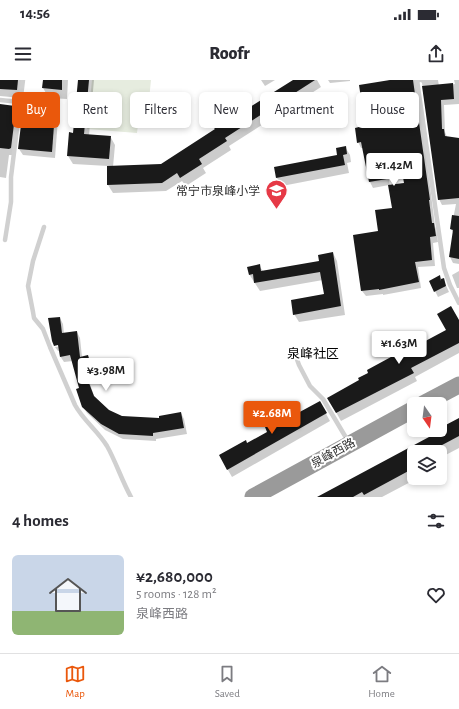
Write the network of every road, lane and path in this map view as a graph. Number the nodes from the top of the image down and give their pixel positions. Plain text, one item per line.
1 (23, 80) edge
2 (418, 80) edge
3 (21, 92) edge
4 (0, 100) edge
5 (12, 101) edge
6 (17, 128) edge
7 (44, 227) dead end
8 (5, 240) dead end
9 (459, 303) edge
10 (294, 351) dead end
11 (459, 384) edge
12 (436, 397) edge
13 (407, 413) edge
14 (350, 444) junction
15 (131, 497) edge
16 (252, 497) edge

1 - 3 lane
2 - 9 lane
4 - 5 lane
6 - 8 lane
7 - 15 lane
10 - 14 lane
11 - 12 highway
13 - 14 highway, 泉峰西路
14 - 16 highway, 泉峰西路

